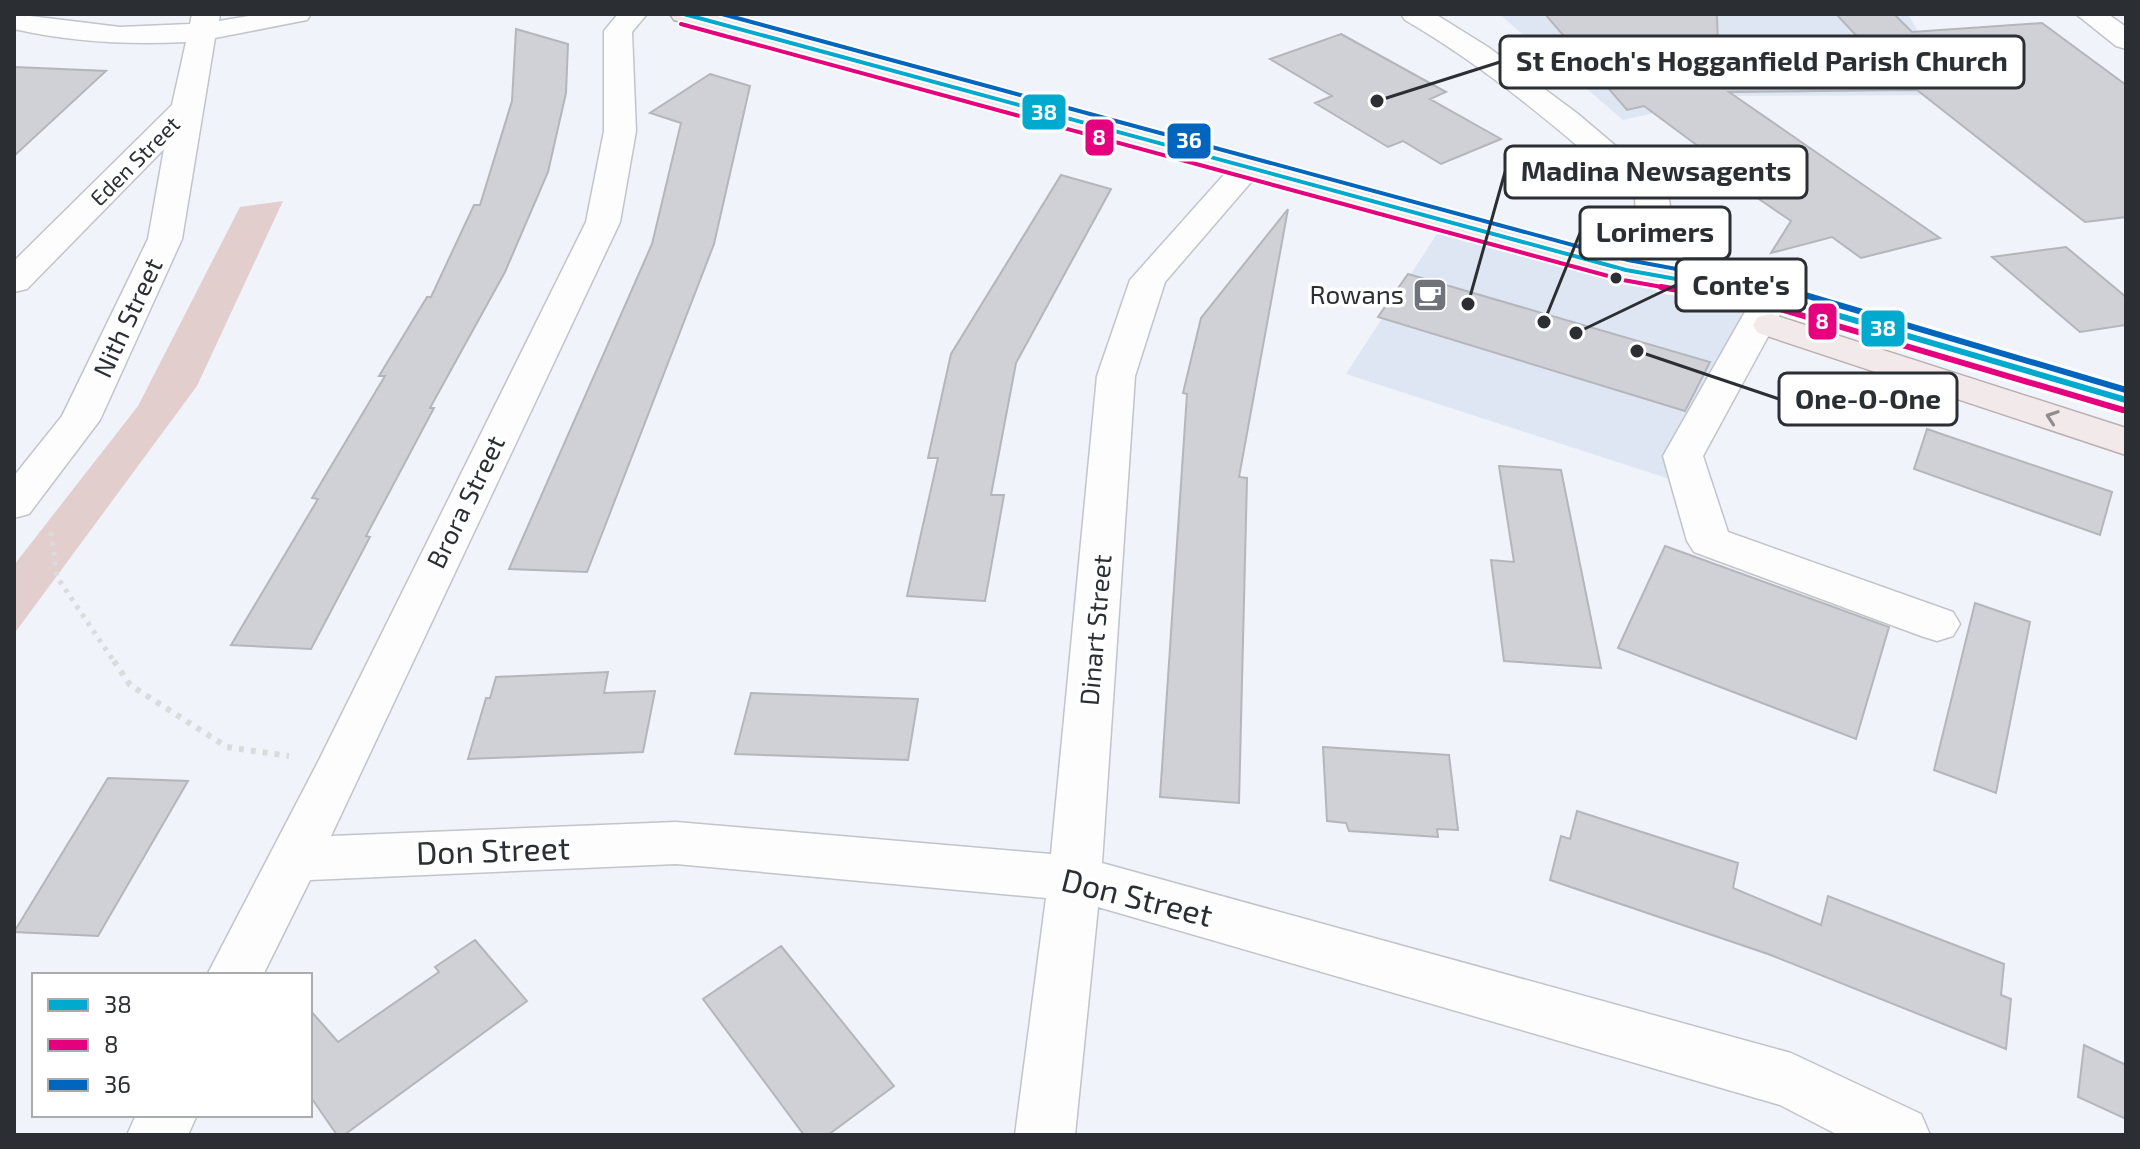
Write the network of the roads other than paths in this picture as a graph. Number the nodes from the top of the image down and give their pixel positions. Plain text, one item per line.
1 (25, 14) edge
2 (297, 14) edge
3 (633, 14) edge
4 (684, 14) edge
5 (1416, 14) edge
6 (2090, 14) edge
7 (14, 20) edge
8 (204, 22) edge
9 (2126, 40) edge
10 (187, 108) junction
11 (1248, 167) junction
12 (1626, 270) junction
13 (14, 281) edge
14 (1765, 308) junction
15 (2126, 400) edge
16 (2126, 442) edge
17 (14, 504) edge
18 (1937, 624) dead end
19 (292, 859) junction
20 (1075, 878) junction
21 (236, 973) edge
22 (166, 1117) edge
23 (157, 1135) edge
24 (1045, 1135) edge
25 (1900, 1135) edge

1 - 7 street
2 - 8 street
3 - 19 street, Brora Street
4 - 11 main road
5 - 12 street
6 - 9 street
7 - 8 street
8 - 10 street, Eden Street
10 - 13 street, Eden Street
10 - 17 street, Nith Street
11 - 12 main road
11 - 20 street, Dinart Street
12 - 14 main road
14 - 15 main road
16 -> 14 main road
14 - 18 street
19 - 20 street, Don Street
19 - 21 street, Brora Street
20 - 24 street, Dinart Street
20 - 25 street, Don Street
22 - 23 street

